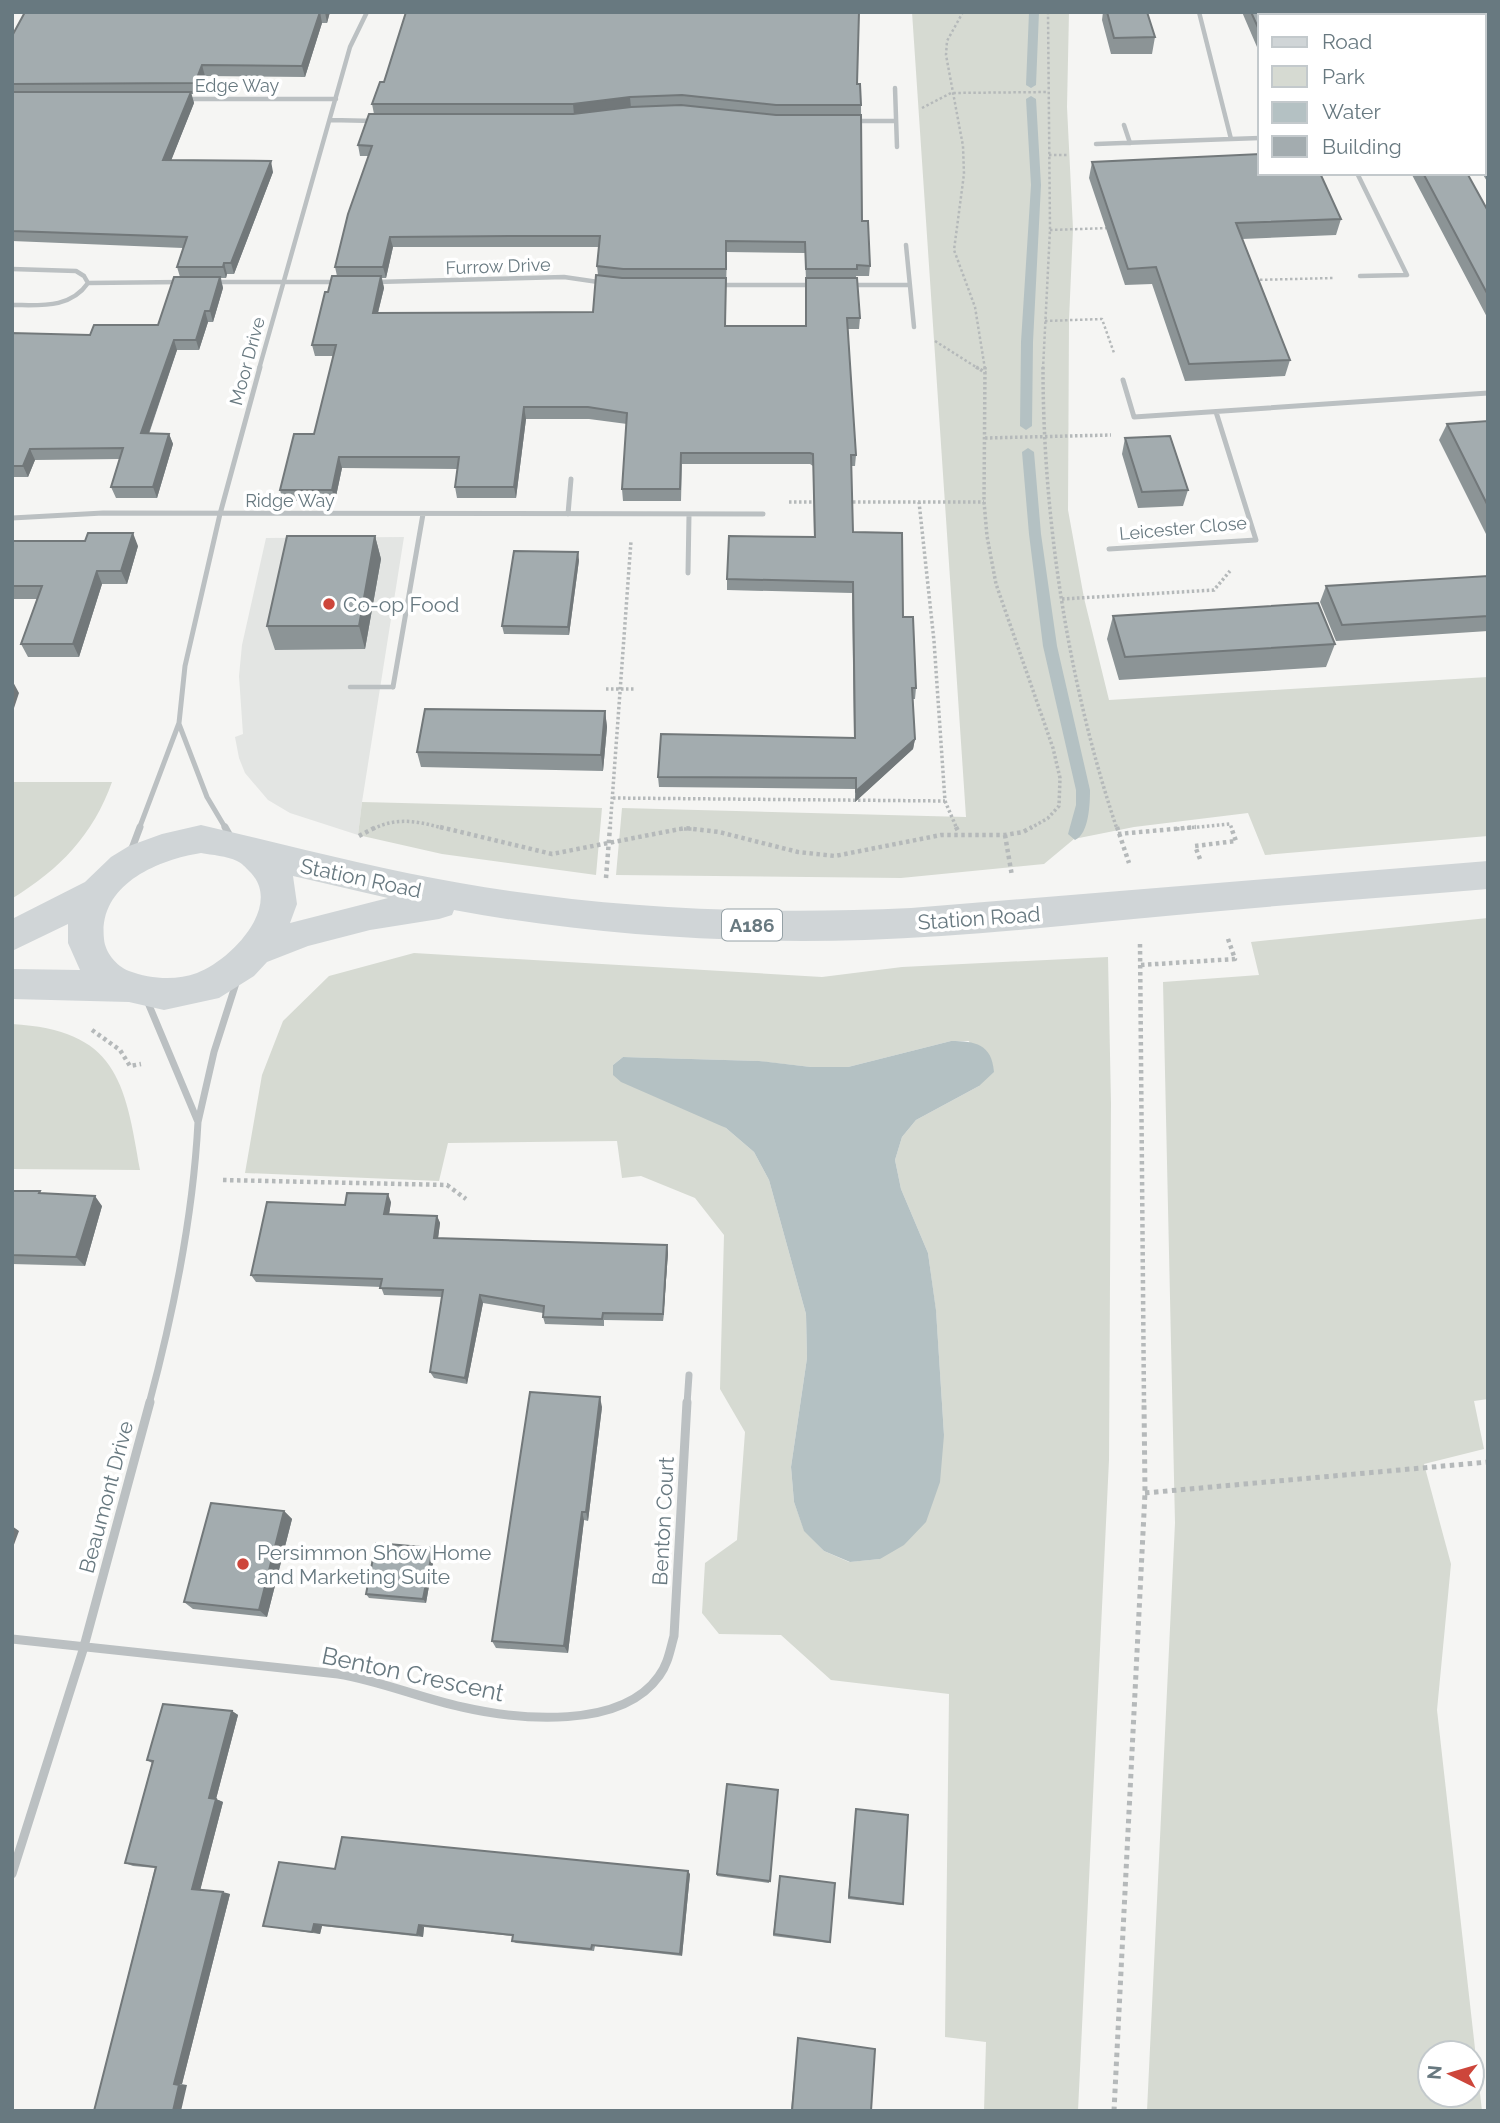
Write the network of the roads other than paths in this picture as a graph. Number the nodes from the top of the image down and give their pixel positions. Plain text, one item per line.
1 (367, 12) edge
2 (1199, 12) edge
3 (895, 88) dead end
4 (175, 99) edge
5 (336, 99) junction
6 (330, 120) junction
7 (386, 121) edge
8 (846, 121) edge
9 (896, 121) junction
10 (1124, 125) dead end
11 (1258, 138) edge
12 (1231, 139) junction
13 (1130, 143) junction
14 (1096, 144) dead end
15 (897, 147) dead end
16 (1358, 175) edge
17 (905, 245) dead end
18 (12, 269) edge
19 (1360, 276) road end
20 (283, 281) junction
21 (194, 282) edge
22 (207, 282) edge
23 (345, 282) edge
24 (370, 282) edge
25 (88, 283) junction
26 (614, 284) edge
27 (704, 285) edge
28 (827, 285) edge
29 (841, 285) edge
30 (909, 285) junction
31 (12, 305) edge
32 (914, 327) road end
33 (1123, 380) road end
34 (1488, 393) edge
35 (1216, 412) junction
36 (571, 478) dead end
37 (220, 514) junction
38 (423, 514) junction
39 (568, 514) junction
40 (763, 514) road end
41 (689, 515) junction
42 (12, 518) edge
43 (1109, 548) dead end
44 (688, 573) dead end
45 (350, 687) dead end
46 (393, 687) joint
47 (179, 723) junction
48 (246, 849) junction
49 (1488, 875) edge
50 (109, 881) junction
51 (469, 901) junction
52 (12, 936) edge
53 (251, 958) junction
54 (12, 984) edge
55 (135, 990) junction
56 (198, 1122) junction
57 (689, 1375) dead end
58 (12, 1639) edge
59 (83, 1650) junction
60 (665, 1668) joint
61 (12, 1874) edge

1 - 5 street, Moor Drive
2 - 12 street
3 - 9 street
4 - 5 street, Edge Way
5 - 6 street, Moor Drive
6 - 7 street
6 - 20 street, Moor Drive
8 - 9 street
9 - 15 street
10 - 13 street
11 - 12 street
12 - 13 street
13 - 14 street
16 - 19 street
17 - 30 street
18 - 25 street
20 - 22 street
20 - 23 street
20 - 37 street, Moor Drive
21 - 25 street
24 - 26 street, Furrow Drive
25 - 31 street
27 - 28 street
29 - 30 street
30 - 32 street
33 - 35 street
34 - 35 street
35 - 43 street, Leicester Close
36 - 39 street
37 - 38 street, Ridge Way
37 - 42 street, Ridge Way
37 - 47 street, Moor Drive
38 - 39 street, Ridge Way
38 - 46 street
39 - 41 street, Ridge Way
40 - 41 street, Ridge Way
41 - 44 street
45 - 46 lane
47 - 48 street, Moor Drive
47 - 50 street, Moor Drive
48 - 50 main road
48 - 51 main road, Station Road / A186
48 - 53 main road
49 - 51 main road, Station Road / A186
50 - 52 main road
50 - 55 main road
51 - 53 main road, Station Road / A186
53 - 55 main road
53 - 56 street, Beaumont Drive
54 - 55 main road
55 - 56 street, Beaumont Drive
56 - 59 street, Beaumont Drive
57 - 60 street, Benton Court
58 - 59 street, Benton Crescent
59 - 60 street, Benton Crescent
59 - 61 street, Beaumont Drive

